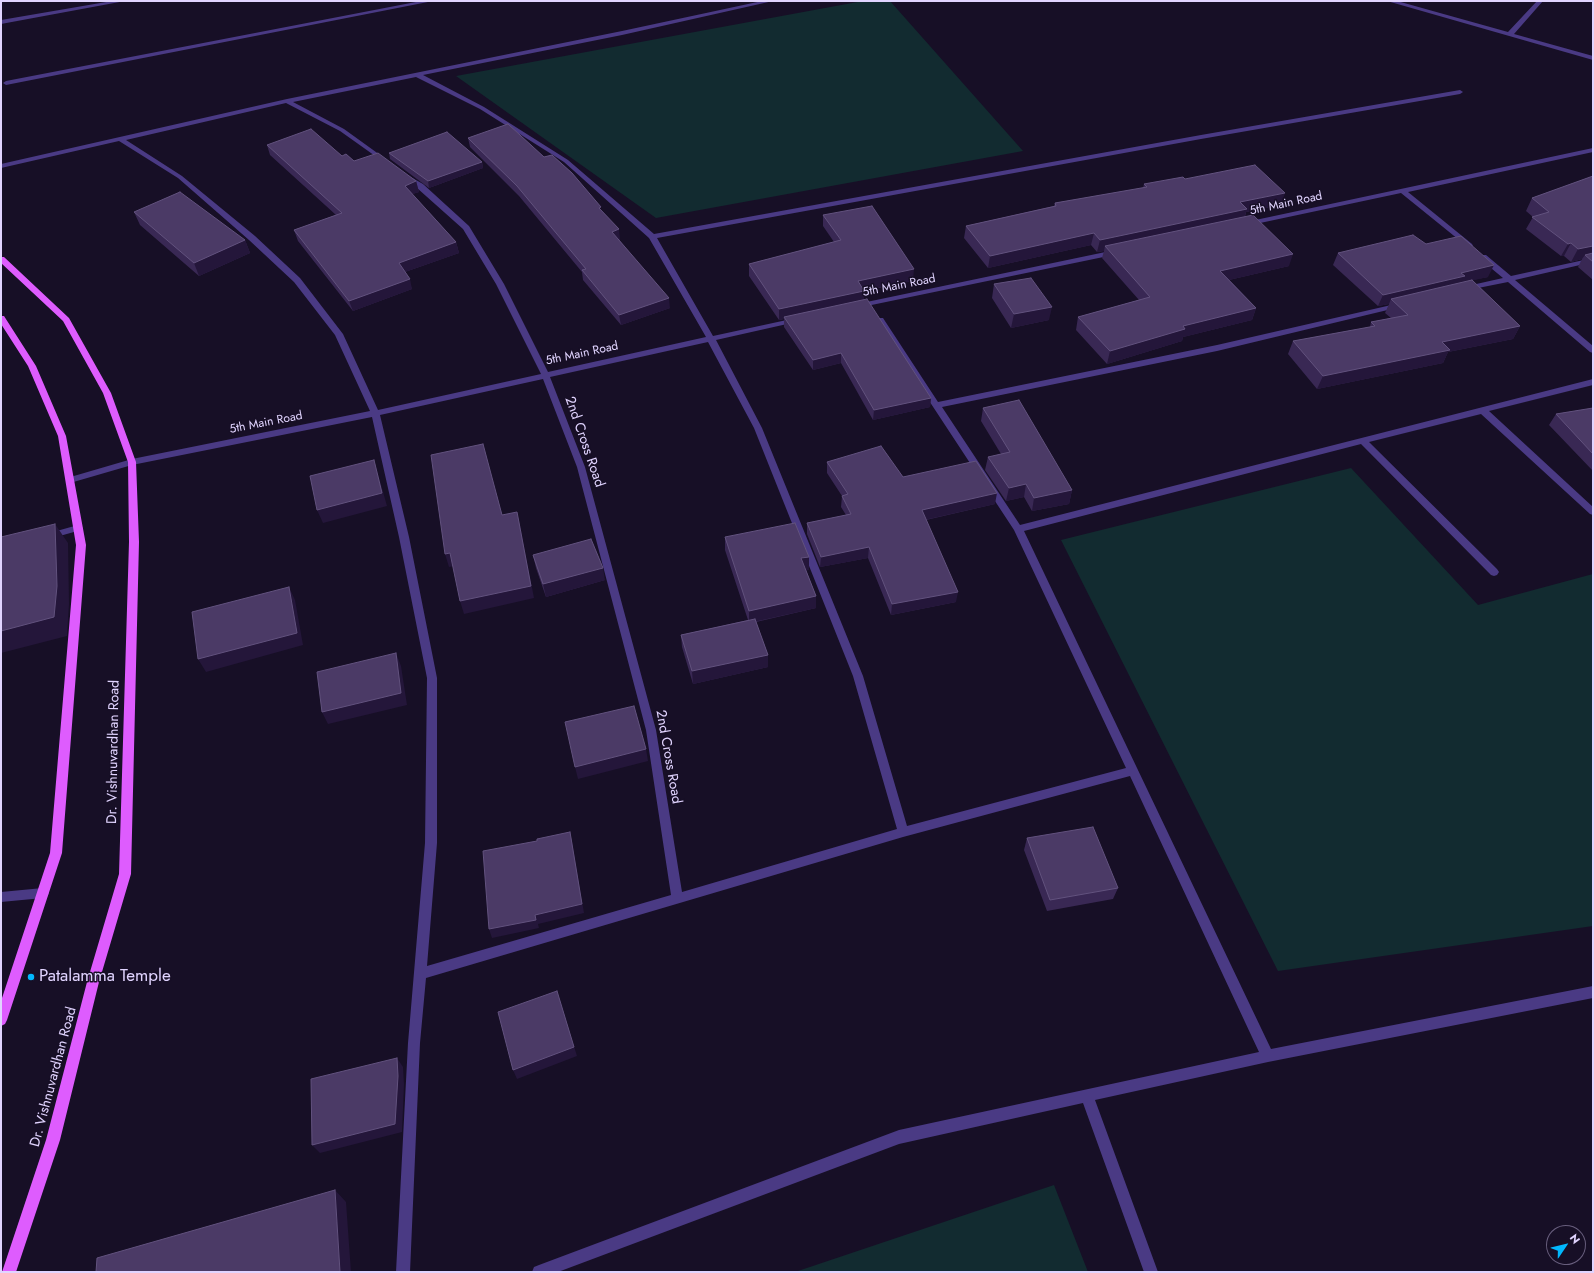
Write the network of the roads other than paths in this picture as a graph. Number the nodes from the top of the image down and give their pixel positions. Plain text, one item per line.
1 (122, 1) edge
2 (430, 1) edge
3 (770, 1) edge
4 (1390, 1) edge
5 (1540, 1) edge
6 (1, 22) edge
7 (1510, 34) junction
8 (1593, 58) edge
9 (416, 74) junction
10 (3, 83) edge
11 (1460, 92) dead end
12 (287, 101) junction
13 (120, 139) junction
14 (1593, 150) edge
15 (1, 166) edge
16 (1402, 191) junction
17 (1237, 226) edge
18 (652, 237) junction
19 (1120, 252) edge
20 (1, 259) edge
21 (1593, 260) edge
22 (1510, 279) junction
23 (1456, 292) edge
24 (1409, 303) edge
25 (869, 304) junction
26 (846, 309) edge
27 (1, 318) edge
28 (801, 319) edge
29 (710, 339) junction
30 (1593, 350) edge
31 (545, 374) junction
32 (1593, 382) edge
33 (937, 405) junction
34 (1482, 410) junction
35 (375, 413) junction
36 (1362, 440) junction
37 (132, 462) junction
38 (70, 480) junction
39 (1593, 512) edge
40 (78, 528) junction
41 (1018, 529) junction
42 (36, 540) edge
43 (1494, 572) dead end
44 (1132, 771) junction
45 (903, 832) junction
46 (43, 893) junction
47 (1, 897) edge
48 (678, 898) junction
49 (420, 974) junction
50 (1593, 992) edge
51 (1, 1020) edge
52 (1268, 1056) junction
53 (1087, 1096) junction
54 (9, 1272) edge
55 (403, 1272) edge
56 (539, 1272) edge
57 (1151, 1272) edge

1 - 6 street
2 - 10 street
3 - 9 street
4 - 7 street
5 - 7 street
7 - 8 street
9 - 12 street
9 - 18 street
11 - 18 street
12 - 13 street
12 - 31 street, 2nd Cross Road
13 - 15 street
13 - 35 street
14 - 16 street, 5th Main Road
16 - 17 street, 5th Main Road
16 - 22 street
18 - 29 street
19 - 25 street, 5th Main Road
20 - 37 main road, Dr. Vishnuvardhan Road
21 - 22 street
22 - 23 street
22 - 30 street
24 - 33 street
25 - 26 street, 5th Main Road
25 - 33 street
27 - 38 main road
28 - 29 street, 5th Main Road
29 - 31 street, 5th Main Road
29 - 45 street
31 - 35 street, 5th Main Road
31 - 48 street, 2nd Cross Road
32 - 34 street
33 - 41 street
34 - 36 street
34 - 39 street
35 - 37 street, 5th Main Road
35 - 49 street
36 - 41 street
36 - 43 street
37 - 38 street, 5th Main Road
37 - 54 main road, Dr. Vishnuvardhan Road
38 - 40 main road
40 - 42 street
40 - 46 main road
41 - 44 street
44 - 45 street
44 - 52 street
45 - 48 street
46 - 47 street
46 - 51 main road
48 - 49 street
49 - 55 street
50 - 52 street
52 - 53 street
53 - 56 street
53 - 57 street

